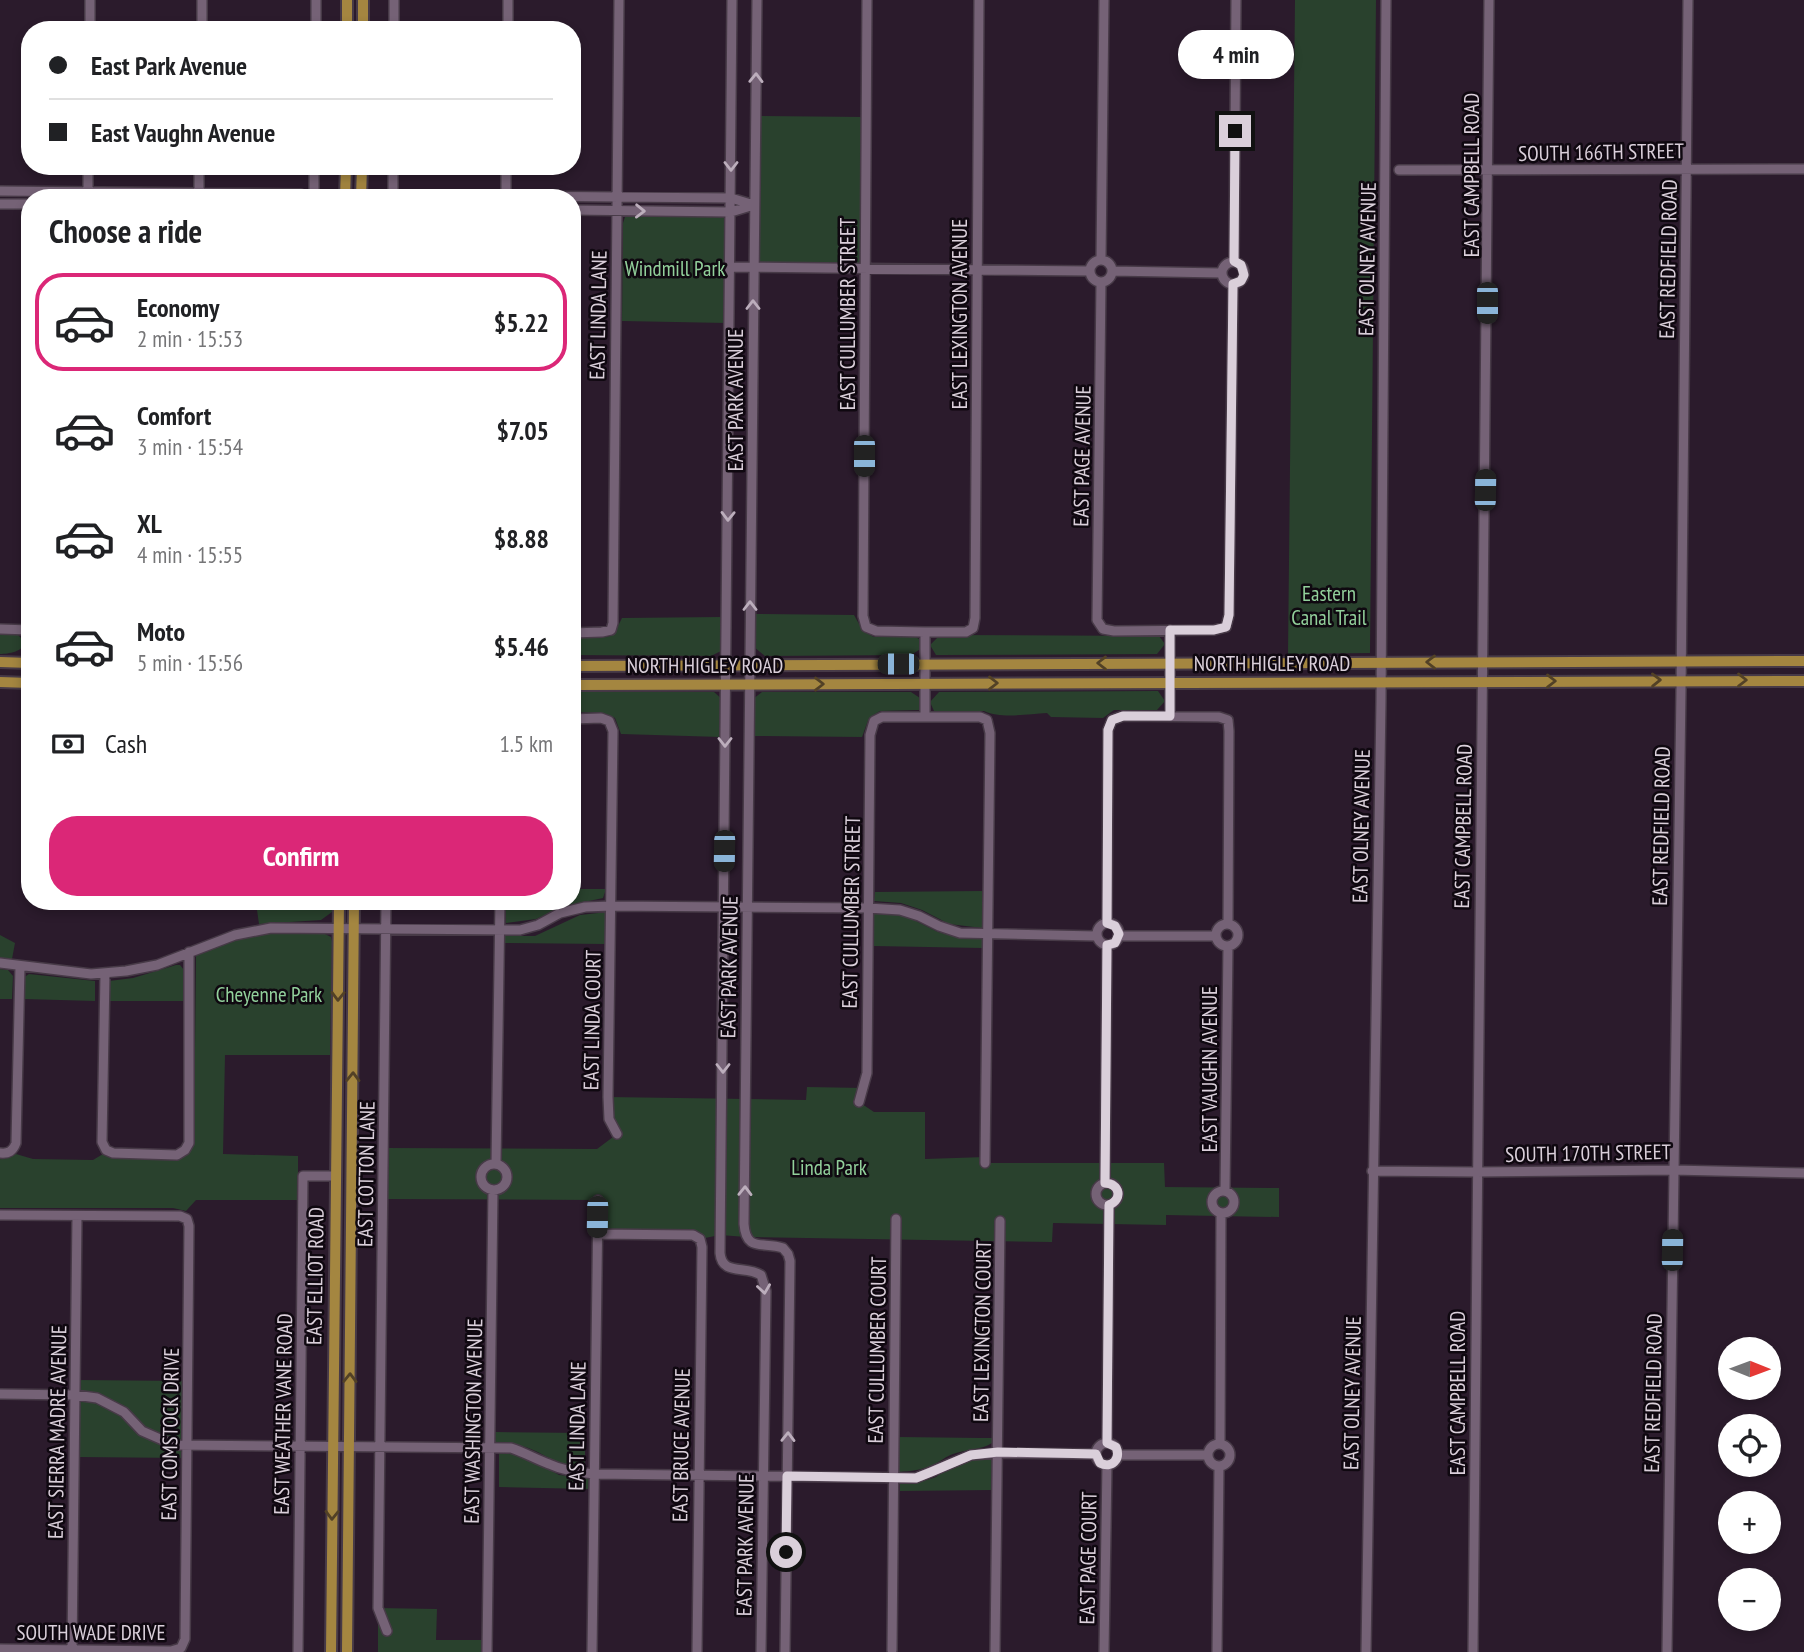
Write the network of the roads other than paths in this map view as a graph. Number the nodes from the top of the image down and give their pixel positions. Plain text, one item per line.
1 (90, 0) edge
2 (202, 0) edge
3 (316, 0) edge
4 (348, 0) edge
5 (363, 0) edge
6 (394, 0) edge
7 (508, 0) edge
8 (619, 0) edge
9 (732, 0) edge
10 (757, 0) edge
11 (867, 0) edge
12 (979, 0) edge
13 (1104, 0) edge
14 (1236, 0) edge
15 (1386, 0) edge
16 (1489, 0) edge
17 (1688, 0) edge
18 (90, 21) edge
19 (202, 21) edge
20 (316, 21) edge
21 (347, 21) edge
22 (363, 21) edge
23 (394, 21) edge
24 (508, 21) edge
25 (1687, 168) junction
26 (1804, 169) edge
27 (1399, 170) dead end
28 (1488, 170) junction
29 (0, 191) edge
30 (21, 192) edge
31 (581, 197) edge
32 (617, 197) junction
33 (731, 198) junction
34 (0, 204) edge
35 (21, 204) edge
36 (754, 205) junction
37 (581, 210) edge
38 (616, 210) junction
39 (731, 212) junction
40 (1101, 259) junction
41 (1234, 261) junction
42 (731, 267) junction
43 (753, 268) junction
44 (865, 269) junction
45 (976, 270) junction
46 (1090, 271) junction
47 (1112, 271) junction
48 (1221, 273) junction
49 (1101, 282) junction
50 (1233, 284) junction
51 (0, 629) edge
52 (21, 630) edge
53 (1170, 630) junction
54 (925, 632) junction
55 (581, 633) edge
56 (1680, 661) junction
57 (1804, 661) edge
58 (0, 662) edge
59 (1380, 662) junction
60 (1483, 662) junction
61 (21, 663) edge
62 (1171, 663) junction
63 (925, 664) junction
64 (726, 665) junction
65 (750, 665) junction
66 (581, 666) edge
67 (1681, 680) junction
68 (1804, 681) edge
69 (0, 682) edge
70 (1170, 682) junction
71 (1380, 682) junction
72 (1483, 682) junction
73 (21, 683) edge
74 (925, 683) junction
75 (726, 684) junction
76 (750, 684) junction
77 (581, 685) edge
78 (1170, 716) junction
79 (925, 717) junction
80 (581, 719) edge
81 (611, 906) junction
82 (724, 907) junction
83 (748, 907) junction
84 (581, 908) edge
85 (869, 908) junction
86 (339, 910) edge
87 (354, 910) edge
88 (386, 910) edge
89 (500, 910) edge
90 (574, 910) edge
91 (1107, 923) junction
92 (1228, 924) junction
93 (338, 927) junction
94 (354, 928) junction
95 (386, 929) junction
96 (499, 930) junction
97 (988, 934) junction
98 (1096, 936) junction
99 (1118, 936) junction
100 (1216, 936) junction
101 (1107, 945) junction
102 (1228, 946) junction
103 (189, 952) junction
104 (0, 964) edge
105 (20, 966) junction
106 (105, 974) junction
107 (859, 1102) dead end
108 (617, 1134) dead end
109 (0, 1153) edge
110 (985, 1163) dead end
111 (496, 1164) junction
112 (1673, 1170) junction
113 (1372, 1171) junction
114 (1476, 1172) junction
115 (1804, 1172) edge
116 (335, 1176) junction
117 (1105, 1183) junction
118 (494, 1190) junction
119 (1226, 1191) junction
120 (598, 1200) dead end
121 (1109, 1205) junction
122 (1221, 1213) junction
123 (0, 1215) edge
124 (77, 1216) junction
125 (895, 1219) dead end
126 (1000, 1220) dead end
127 (597, 1234) junction
128 (0, 1394) edge
129 (75, 1395) junction
130 (1107, 1443) junction
131 (1220, 1444) junction
132 (187, 1446) junction
133 (300, 1447) junction
134 (341, 1447) junction
135 (381, 1447) junction
136 (490, 1447) junction
137 (998, 1452) junction
138 (1096, 1454) junction
139 (1118, 1455) junction
140 (1208, 1455) junction
141 (1107, 1465) junction
142 (1219, 1466) junction
143 (594, 1474) junction
144 (698, 1475) junction
145 (763, 1475) junction
146 (787, 1476) junction
147 (893, 1478) junction
148 (387, 1631) dead end
149 (181, 1648) joint
150 (0, 1649) edge
151 (72, 1650) junction
152 (891, 1650) edge
153 (298, 1652) edge
154 (331, 1652) edge
155 (347, 1652) edge
156 (487, 1652) edge
157 (592, 1652) edge
158 (697, 1652) edge
159 (761, 1652) edge
160 (785, 1652) edge
161 (995, 1652) edge
162 (1104, 1652) edge
163 (1217, 1652) edge
164 (1366, 1652) edge
165 (1473, 1652) edge
166 (1667, 1652) edge

1 - 18 street
2 - 19 street
3 - 20 street
4 - 21 main road
5 - 22 main road
6 - 23 street
7 - 24 street
8 - 32 street, EAST LINDA LANE
9 -> 33 street, EAST PARK AVENUE
36 -> 10 street, EAST PARK AVENUE
11 - 44 street, EAST CULLUMBER STREET
12 - 45 street, EAST LEXINGTON AVENUE
13 - 40 street
14 - 41 street
15 - 59 street, EAST OLNEY AVENUE
16 - 28 street, EAST CAMPBELL ROAD
17 - 25 street, EAST REDFIELD ROAD
25 - 26 street, SOUTH 166TH STREET
25 - 28 street, SOUTH 166TH STREET
25 - 56 street, EAST REDFIELD ROAD
27 - 28 street, SOUTH 166TH STREET
28 - 60 street, EAST CAMPBELL ROAD
29 - 30 street
31 - 32 street
32 - 33 street
32 - 38 street, EAST LINDA LANE
33 - 36 street
33 - 39 street, EAST PARK AVENUE
34 - 35 street
36 - 39 street
36 - 43 street, EAST PARK AVENUE
37 - 38 street
38 -> 39 street
38 - 55 street, EAST LINDA LANE
39 - 42 street, EAST PARK AVENUE
40 - 46 street
40 - 47 street
41 - 48 street
41 - 50 street
42 - 43 street
42 -> 64 street, EAST PARK AVENUE
43 - 44 street
65 -> 43 street, EAST PARK AVENUE
44 - 45 street
44 - 54 street, EAST CULLUMBER STREET
45 - 46 street
45 - 54 street, EAST LEXINGTON AVENUE
46 - 49 street
47 - 48 street
47 - 49 street
48 - 50 street
49 - 53 street, EAST PAGE AVENUE
50 - 53 street
51 - 52 street
53 - 62 street
54 - 63 street
56 - 57 main road, NORTH HIGLEY ROAD
56 - 60 main road, NORTH HIGLEY ROAD
56 - 67 street, EAST REDFIELD ROAD
58 - 61 main road
60 -> 59 main road, NORTH HIGLEY ROAD
59 - 62 main road, NORTH HIGLEY ROAD
59 - 71 street, EAST OLNEY AVENUE
60 - 72 street, EAST CAMPBELL ROAD
62 -> 63 main road, NORTH HIGLEY ROAD
62 - 70 street
63 - 65 main road, NORTH HIGLEY ROAD
63 - 74 street
64 - 65 main road, NORTH HIGLEY ROAD
64 - 66 main road, NORTH HIGLEY ROAD
64 - 75 street, EAST PARK AVENUE
65 - 76 street, EAST PARK AVENUE
67 -> 68 main road, NORTH HIGLEY ROAD
72 -> 67 main road, NORTH HIGLEY ROAD
67 - 112 street, EAST REDFIELD ROAD
69 - 73 main road
70 - 71 main road, NORTH HIGLEY ROAD
74 -> 70 main road, NORTH HIGLEY ROAD
70 - 78 street
71 - 72 main road, NORTH HIGLEY ROAD
71 - 113 street, EAST OLNEY AVENUE
72 - 114 street, EAST CAMPBELL ROAD
76 -> 74 main road, NORTH HIGLEY ROAD
74 - 79 street
75 - 76 main road, NORTH HIGLEY ROAD
75 - 77 main road, NORTH HIGLEY ROAD
75 -> 82 street, EAST PARK AVENUE
76 - 83 street, EAST PARK AVENUE
78 - 91 street
78 - 92 street
79 - 85 street, EAST CULLUMBER STREET
79 - 97 street
80 - 81 street
81 - 82 street
81 - 84 street
81 - 108 street, EAST LINDA COURT
82 - 83 street
82 -> 145 street, EAST PARK AVENUE
83 - 85 street
146 -> 83 street, EAST PARK AVENUE
85 - 97 street
85 - 107 street, EAST CULLUMBER STREET
86 - 93 main road, EAST ELLIOT ROAD
87 - 94 main road, EAST ELLIOT ROAD
88 - 95 street, EAST COTTON LANE
89 - 96 street, EAST WASHINGTON AVENUE
90 - 96 street
91 - 98 street
91 - 99 street
92 - 100 street
92 - 102 street
93 - 94 street
93 - 103 street
93 -> 116 main road, EAST ELLIOT ROAD
94 - 95 street
134 -> 94 main road, EAST ELLIOT ROAD
95 - 96 street
95 - 135 street, EAST COTTON LANE
96 - 111 street, EAST WASHINGTON AVENUE
97 - 98 street
97 - 110 street
98 - 101 street
99 - 100 street
99 - 101 street
100 - 102 street
101 - 117 street
102 - 119 street, EAST VAUGHN AVENUE
103 - 106 street
103 - 106 street
104 - 105 street
105 - 106 street
105 - 109 street
111 - 118 street, EAST WASHINGTON AVENUE
111 - 118 street, EAST WASHINGTON AVENUE
112 - 114 street, SOUTH 170TH STREET
112 - 115 street, SOUTH 170TH STREET
112 - 166 street, EAST REDFIELD ROAD
113 - 114 street, SOUTH 170TH STREET
113 - 164 street, EAST OLNEY AVENUE
114 - 165 street, EAST CAMPBELL ROAD
116 - 133 street, EAST WEATHER VANE ROAD
116 - 134 main road, EAST ELLIOT ROAD
117 - 121 street
117 - 121 street
118 - 136 street, EAST WASHINGTON AVENUE
119 - 122 street
119 - 122 street
120 - 127 street, EAST LINDA LANE
121 - 130 street
122 - 131 street
123 - 124 street
124 - 129 street, EAST SIERRA MADRE AVENUE
124 - 132 street, EAST COMSTOCK DRIVE
125 - 147 street, EAST CULLUMBER COURT
126 - 137 street, EAST LEXINGTON COURT
127 - 143 street, EAST LINDA LANE
127 - 144 street, EAST BRUCE AVENUE
128 - 129 street
129 - 132 street
129 - 151 street, EAST SIERRA MADRE AVENUE
130 - 138 street
130 - 139 street
131 - 140 street
131 - 142 street
132 - 133 street
132 - 149 street, EAST COMSTOCK DRIVE
133 - 134 street
133 - 153 street, EAST WEATHER VANE ROAD
134 - 135 street
134 -> 154 main road, EAST ELLIOT ROAD
134 - 155 main road, EAST ELLIOT ROAD
135 - 136 street
135 - 148 street, EAST COTTON LANE
136 - 143 street
136 - 156 street, EAST WASHINGTON AVENUE
137 - 138 street
137 - 147 street
137 - 161 street, EAST LEXINGTON COURT
138 - 141 street
139 - 140 street
139 - 141 street
140 - 142 street
141 - 162 street, EAST PAGE COURT
142 - 163 street
143 - 144 street
143 - 157 street, EAST LINDA LANE
144 - 145 street
144 - 158 street, EAST BRUCE AVENUE
145 - 146 street
145 - 159 street, EAST PARK AVENUE
146 - 147 street
146 - 160 street, EAST PARK AVENUE
147 - 152 street, EAST CULLUMBER COURT
149 - 151 street, SOUTH WADE DRIVE
150 - 151 street, SOUTH WADE DRIVE

